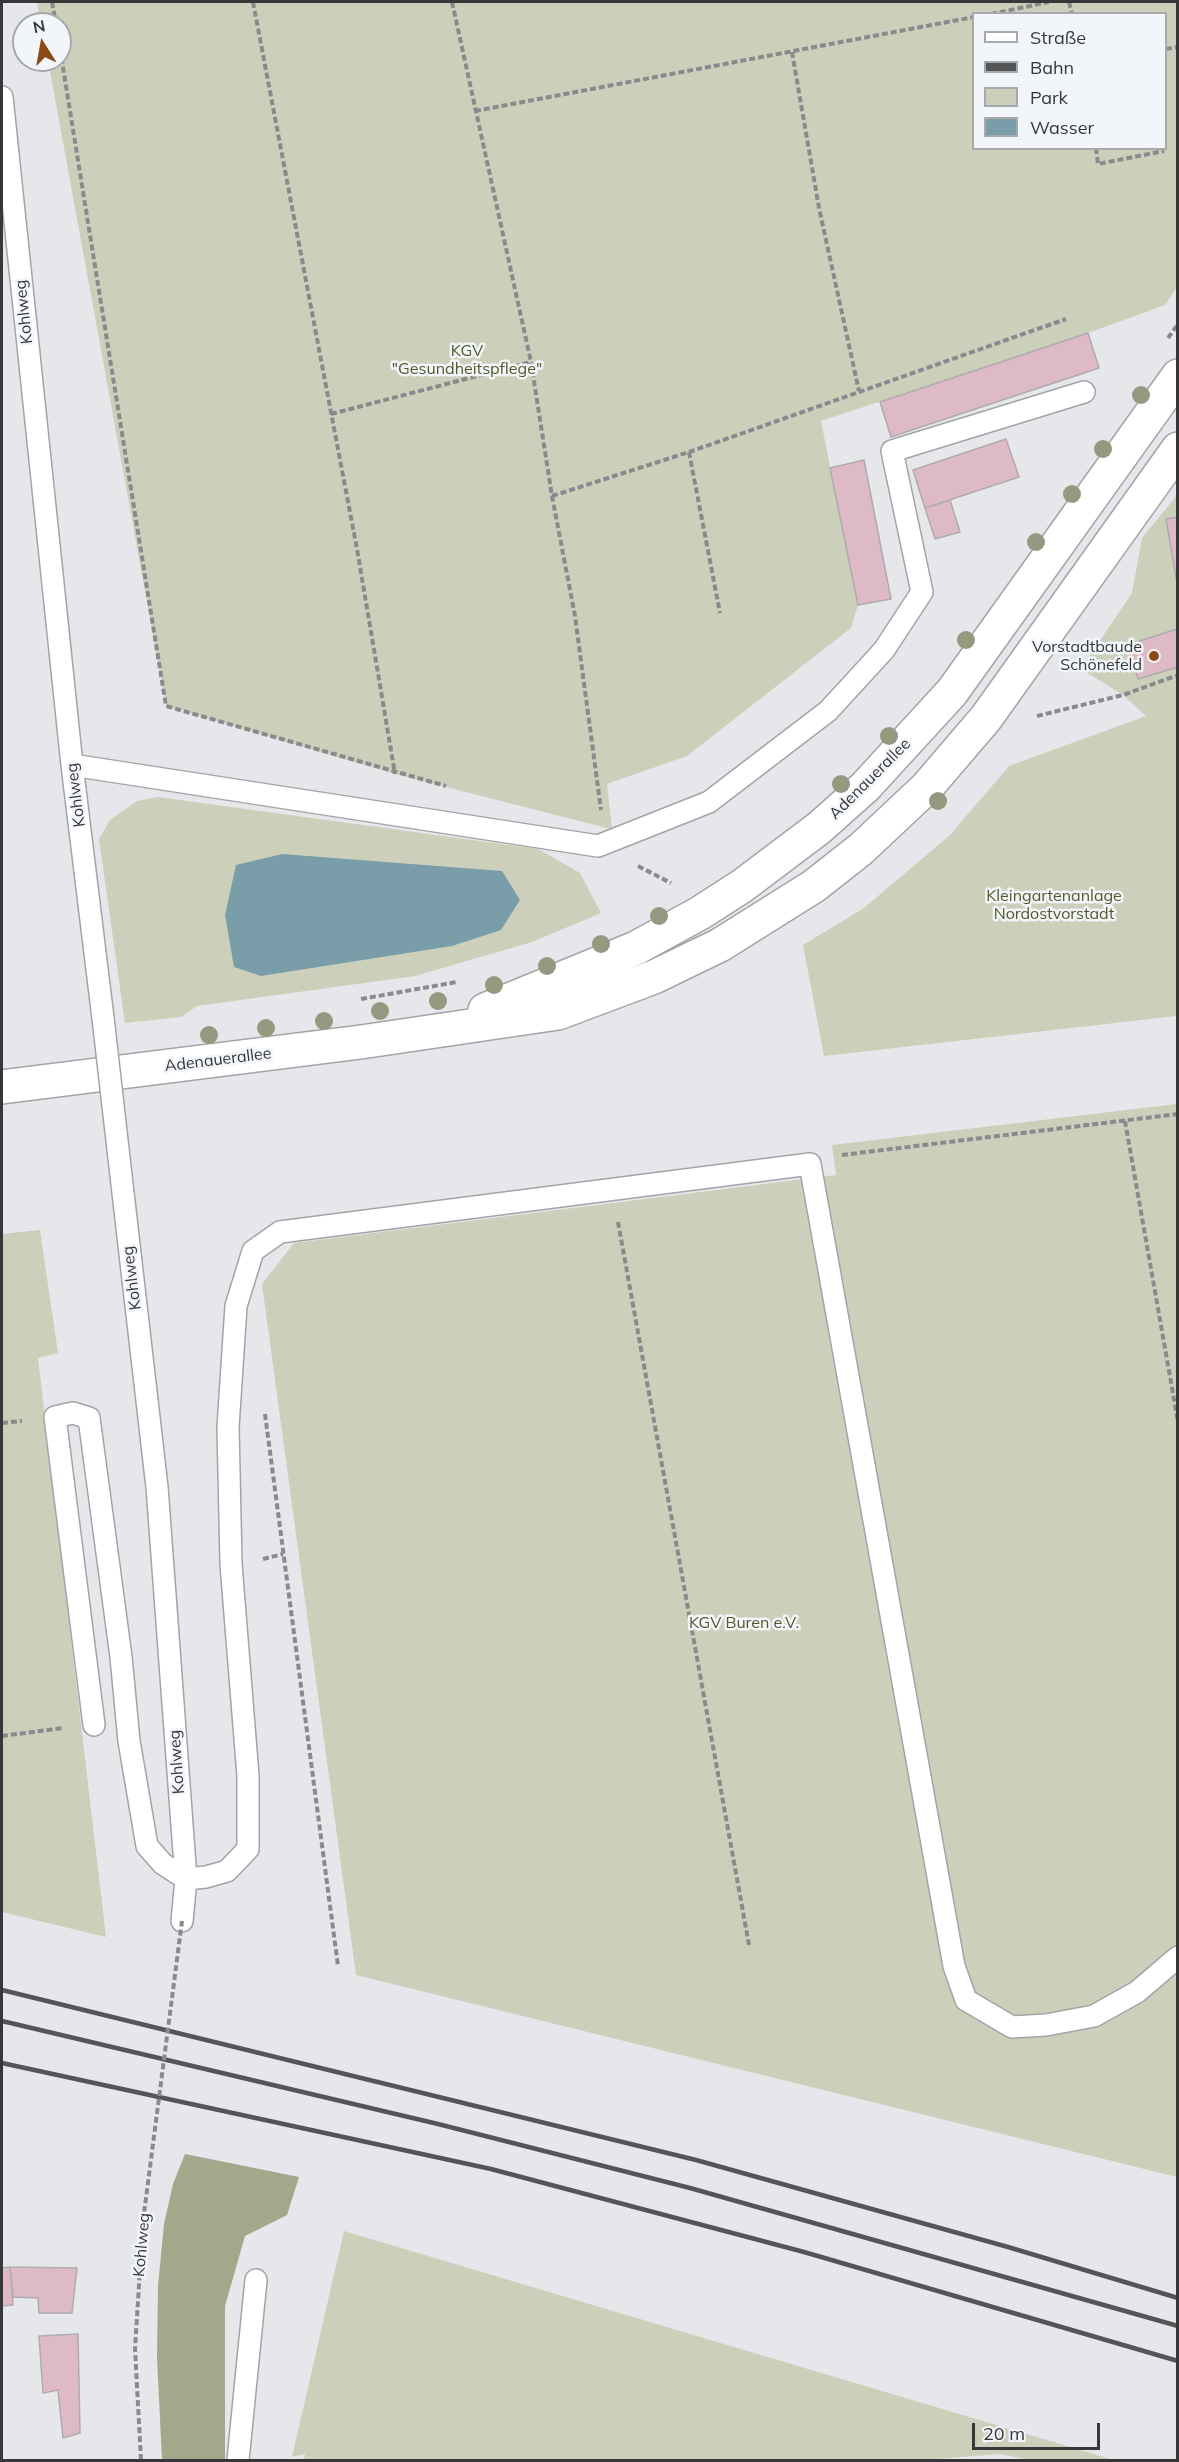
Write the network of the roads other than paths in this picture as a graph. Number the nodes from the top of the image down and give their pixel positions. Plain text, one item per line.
1 (2, 97) edge
2 (1178, 376) edge
3 (1084, 392) dead end
4 (1178, 449) edge
5 (72, 765) junction
6 (434, 1030) junction
7 (2, 1087) edge
8 (94, 1725) road end
9 (186, 1879) junction
10 (182, 1921) road end
11 (1178, 1957) edge
12 (256, 2280) dead end
13 (238, 2460) edge

1 - 5 lane, Kohlweg
2 - 6 main road, Adenauerallee
3 - 5 lane
4 - 6 main road, Adenauerallee
5 - 9 lane, Kohlweg, bridge
6 - 7 main road, Adenauerallee
8 - 9 lane
9 - 10 lane, Kohlweg
9 - 11 lane
12 - 13 lane

